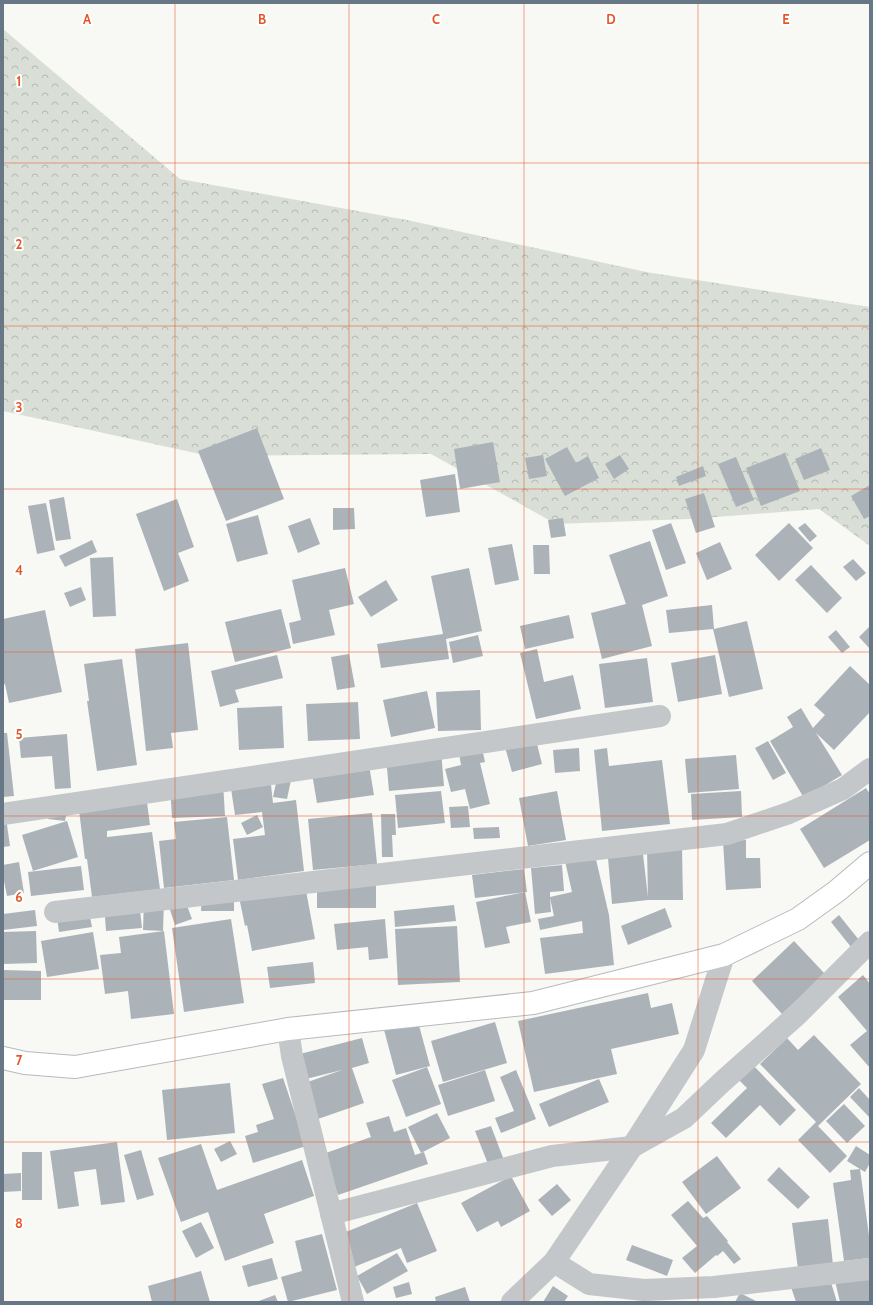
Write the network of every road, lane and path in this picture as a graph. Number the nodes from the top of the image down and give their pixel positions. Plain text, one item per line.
1 (660, 716) dead end
2 (870, 769) edge
3 (3, 814) edge
4 (870, 863) edge
5 (55, 912) dead end
6 (870, 942) edge
7 (724, 955) junction
8 (288, 1029) junction
9 (3, 1058) edge
10 (632, 1147) junction
11 (331, 1214) junction
12 (554, 1262) junction
13 (870, 1269) edge
14 (353, 1302) edge
15 (512, 1302) edge

1 - 3 street
2 - 5 street
4 - 7 main road
6 - 10 street
7 - 8 main road
7 - 10 street
8 - 9 main road
8 - 11 street
10 - 11 street
10 - 12 street
11 - 14 street
12 - 13 street
12 - 15 street

